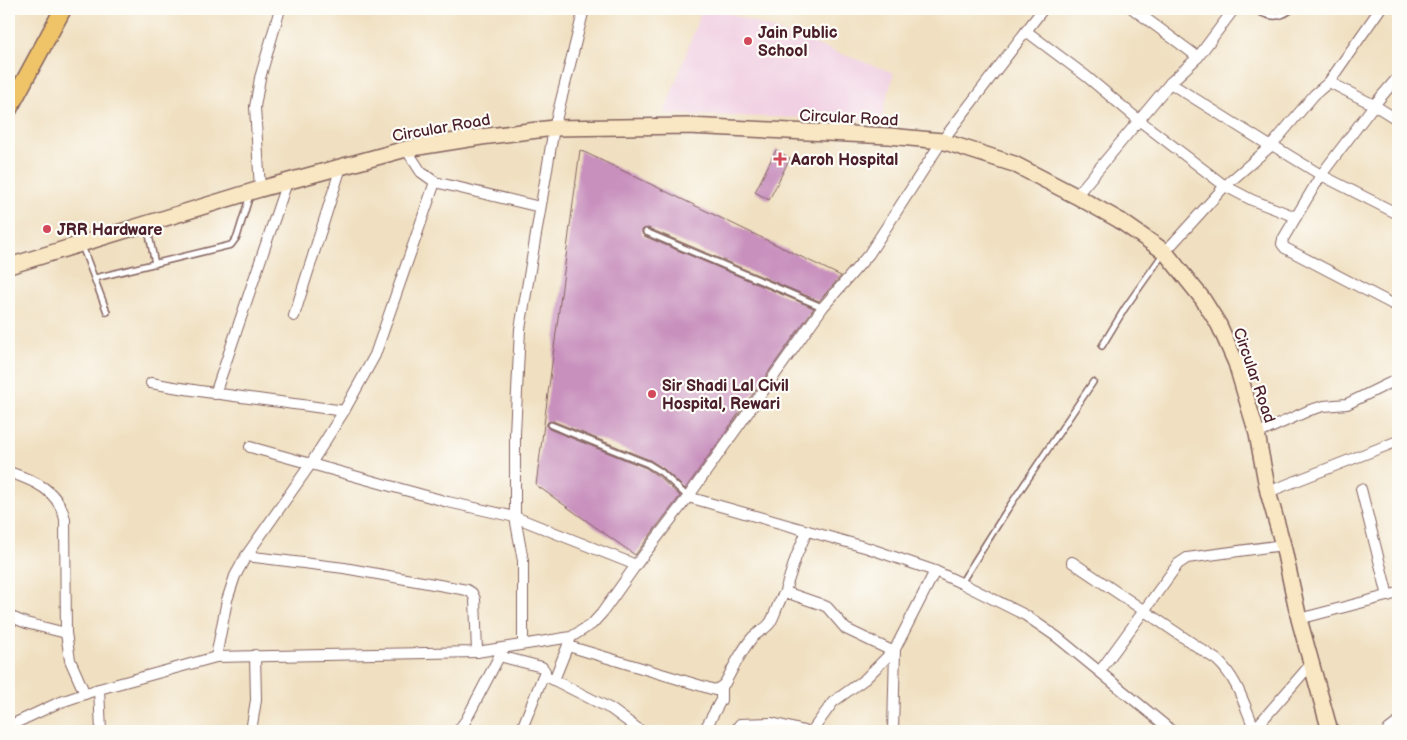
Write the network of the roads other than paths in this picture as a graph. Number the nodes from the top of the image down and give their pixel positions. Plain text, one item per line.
1 (63, 9) edge
2 (280, 9) edge
3 (584, 9) edge
4 (1043, 9) edge
5 (1133, 9) edge
6 (1234, 9) edge
7 (1254, 9) edge
8 (1292, 9) edge
9 (1380, 9) edge
10 (1146, 13) edge
11 (1026, 31) junction
12 (1198, 57) junction
13 (1398, 77) edge
14 (1329, 82) junction
15 (1170, 83) junction
16 (1374, 105) junction
17 (9, 109) edge
18 (1398, 120) edge
19 (1140, 121) junction
20 (554, 128) junction
21 (942, 141) junction
22 (1271, 146) junction
23 (406, 149) junction
24 (341, 167) junction
25 (1321, 175) junction
26 (287, 182) junction
27 (435, 182) junction
28 (1225, 186) junction
29 (255, 190) junction
30 (1076, 196) junction
31 (540, 207) junction
32 (1398, 214) edge
33 (1296, 217) junction
34 (146, 224) junction
35 (646, 232) dead end
36 (81, 244) junction
37 (1165, 252) junction
38 (155, 264) junction
39 (9, 266) edge
40 (95, 278) junction
41 (823, 307) junction
42 (1398, 307) edge
43 (107, 312) dead end
44 (294, 316) dead end
45 (1102, 346) dead end
46 (1398, 379) edge
47 (1093, 382) dead end
48 (151, 383) dead end
49 (215, 394) junction
50 (344, 411) junction
51 (551, 425) dead end
52 (1257, 434) junction
53 (1398, 441) edge
54 (250, 447) dead end
55 (310, 465) junction
56 (9, 472) edge
57 (1361, 489) dead end
58 (1268, 492) junction
59 (688, 497) junction
60 (515, 517) junction
61 (807, 531) junction
62 (1283, 545) junction
63 (246, 556) junction
64 (1072, 562) dead end
65 (636, 565) junction
66 (935, 571) junction
67 (961, 582) junction
68 (784, 594) junction
69 (1393, 594) edge
70 (1144, 611) junction
71 (9, 616) edge
72 (1299, 620) junction
73 (66, 633) junction
74 (570, 642) junction
75 (524, 644) junction
76 (893, 650) junction
77 (477, 652) junction
78 (501, 652) junction
79 (255, 655) junction
80 (216, 657) junction
81 (1311, 664) junction
82 (1100, 671) junction
83 (549, 678) junction
84 (722, 687) junction
85 (99, 689) junction
86 (85, 694) junction
87 (1398, 725) edge
88 (9, 726) edge
89 (1169, 730) edge
90 (1253, 730) edge
91 (101, 731) edge
92 (252, 731) edge
93 (458, 731) edge
94 (522, 731) edge
95 (641, 731) edge
96 (704, 731) edge
97 (736, 731) edge
98 (804, 731) edge
99 (812, 731) edge
100 (893, 731) edge
101 (1330, 731) edge
102 (1390, 731) edge

1 - 17 main road
2 - 29 street
3 - 20 street
4 - 11 street
5 - 10 street
6 - 12 street
7 - 8 lane
9 - 14 street
10 - 12 street
11 - 19 street
11 - 21 street
12 - 15 street
13 - 16 street
14 - 16 street
14 - 22 street
15 - 19 street
15 - 22 street
16 - 18 street
16 - 25 street
19 - 28 street
19 - 30 street
20 - 21 main road, Circular Road
20 - 23 main road, Circular Road
20 - 31 street
21 - 30 main road, Circular Road
21 - 41 street
22 - 25 street
22 - 28 street
23 - 24 main road, Circular Road
23 - 27 street
24 - 26 main road, Circular Road
24 - 44 street
25 - 32 street
25 - 33 street
26 - 29 main road, Circular Road
26 - 49 street
27 - 31 street
27 - 50 street
28 - 33 street
28 - 37 street
29 - 34 main road, Circular Road
29 - 38 lane
30 - 37 main road, Circular Road
31 - 60 street
33 - 42 street
34 - 36 main road, Circular Road
34 - 38 lane
35 - 41 lane
36 - 39 main road, Circular Road
36 - 40 lane
37 - 45 lane
37 - 52 main road, Circular Road
38 - 40 lane
40 - 43 lane
41 - 59 street
46 - 52 street
47 - 67 lane
48 - 49 street
49 - 50 street
50 - 55 street
51 - 59 lane
52 - 58 main road, Circular Road
53 - 58 street
54 - 55 street
55 - 60 street
55 - 63 street
56 - 73 street
57 - 69 street
58 - 62 main road, Circular Road
59 - 61 street
59 - 65 street
60 - 65 street
60 - 75 street
61 - 66 street
61 - 68 street
62 - 70 street
62 - 72 main road, Circular Road
63 - 77 street
63 - 80 street
64 - 70 street
65 - 74 street
66 - 67 street
66 - 76 street
67 - 82 street
68 - 76 street
68 - 84 street
69 - 72 street
70 - 82 street
70 - 90 street
71 - 73 street
72 - 81 main road, Circular Road
73 - 86 street
74 - 75 street
74 - 83 street
74 - 84 street
75 - 78 street
76 - 99 street
76 - 100 street
77 - 78 street
77 - 79 street
78 - 83 street
78 - 93 street
79 - 80 street
79 - 92 street
80 - 85 street
81 - 90 street
81 - 101 main road, Circular Road
82 - 89 street
83 - 94 street
83 - 95 street
84 - 96 street
85 - 86 street
85 - 91 street
86 - 88 street
87 - 102 street
97 - 98 street

